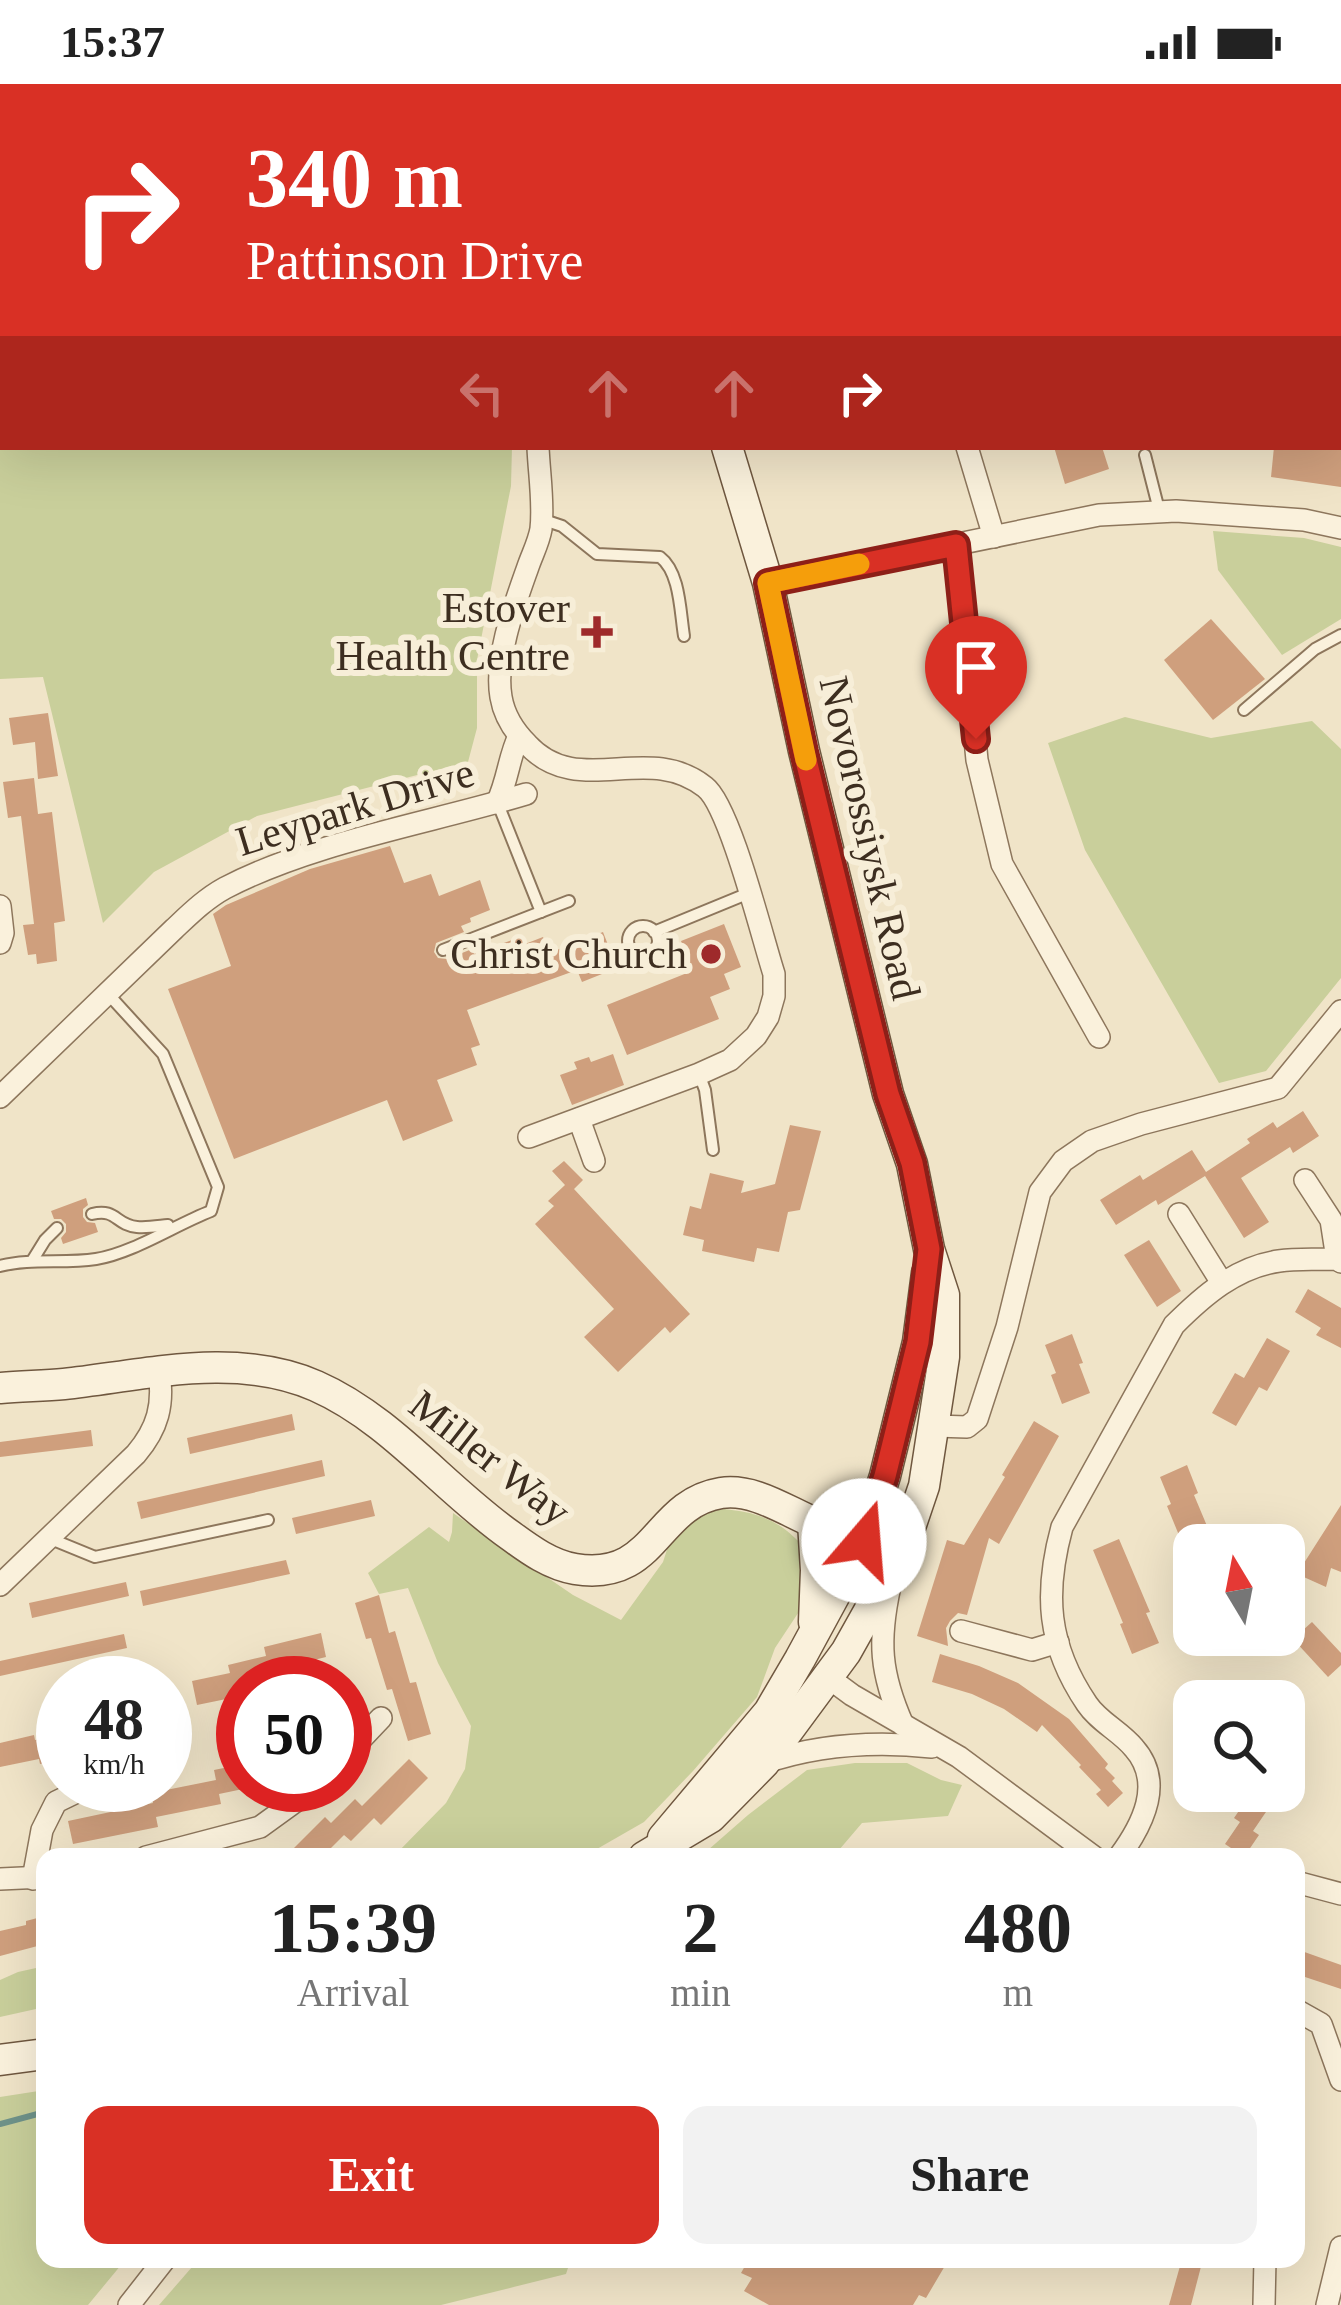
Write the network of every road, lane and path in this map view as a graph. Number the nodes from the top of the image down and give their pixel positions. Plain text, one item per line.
1 (538, 450) edge
2 (728, 450) edge
3 (968, 450) edge
4 (1145, 454) dead end
5 (1159, 510) junction
6 (541, 519) junction
7 (1341, 528) edge
8 (994, 537) junction
9 (956, 545) junction
10 (768, 583) junction
11 (684, 635) dead end
12 (1341, 635) edge
13 (1244, 710) dead end
14 (519, 736) junction
15 (526, 794) dead end
16 (497, 803) junction
17 (748, 893) junction
18 (569, 901) dead end
19 (0, 906) edge
20 (541, 912) junction
21 (654, 932) dead end
22 (0, 943) edge
23 (443, 950) dead end
24 (106, 992) junction
25 (1341, 1011) edge
26 (1099, 1037) dead end
27 (699, 1075) junction
28 (0, 1097) edge
29 (579, 1119) junction
30 (529, 1137) dead end
31 (713, 1150) dead end
32 (594, 1161) dead end
33 (1305, 1180) dead end
34 (92, 1214) dead end
35 (1179, 1214) dead end
36 (177, 1224) junction
37 (57, 1228) dead end
38 (929, 1249) junction
39 (32, 1261) junction
40 (1339, 1261) edge
41 (0, 1266) edge
42 (1222, 1282) junction
43 (158, 1371) junction
44 (0, 1388) edge
45 (935, 1426) junction
46 (268, 1520) dead end
47 (813, 1522) junction
48 (48, 1538) junction
49 (864, 1541) junction
50 (898, 1559) junction
51 (0, 1585) edge
52 (961, 1631) dead end
53 (1058, 1642) junction
54 (807, 1647) junction
55 (829, 1678) junction
56 (381, 1718) dead end
57 (903, 1725) junction
58 (372, 1728) edge
59 (945, 1749) junction
60 (764, 1763) junction
61 (51, 1812) edge
62 (281, 1812) edge
63 (41, 1848) edge
64 (180, 1848) edge
65 (654, 1848) edge
66 (659, 1848) edge
67 (1082, 1848) edge
68 (1126, 1848) edge
69 (36, 1878) edge
70 (0, 1879) edge
71 (1305, 1884) edge
72 (1341, 1894) edge
73 (1305, 2016) edge
74 (36, 2055) edge
75 (0, 2060) edge
76 (1341, 2080) edge
77 (1341, 2248) edge
78 (158, 2268) edge
79 (1265, 2268) edge
80 (129, 2305) edge
81 (1264, 2305) edge
82 (1327, 2305) edge

1 - 6 street
2 - 10 main road, Novorossiysk Road
3 - 8 street
4 - 5 lane
5 - 7 street
5 - 8 street
6 - 11 lane
6 - 14 street
8 - 9 street
9 - 10 street
9 - 26 street
10 - 38 main road, Novorossiysk Road
12 - 13 lane
14 - 16 street
14 - 17 street
15 - 16 street, Leypark Drive
16 - 20 lane
16 - 24 street, Leypark Drive
17 - 21 lane
17 - 27 street
18 - 20 lane
19 - 22 street
20 - 23 lane
24 - 28 street, Leypark Drive
24 - 36 lane
25 - 45 street
27 - 29 street
27 - 31 lane
29 - 30 street
29 - 32 street
33 - 40 street
34 - 36 lane
35 - 42 street
36 - 39 lane
37 - 39 lane
38 - 45 main road, Novorossiysk Road
38 - 49 main road, Novorossiysk Road
39 - 41 lane
40 - 42 street
42 - 53 street
43 - 44 main road, Miller Way
43 - 47 main road, Miller Way
43 - 48 street
45 - 50 main road, Novorossiysk Road
46 - 48 lane
47 - 49 main road, Miller Way
47 - 54 main road
48 - 51 street
49 - 50 main road, Miller Way
49 - 54 main road, Novorossiysk Road
50 - 55 main road, Novorossiysk Road
50 - 57 street
52 - 53 street
53 - 68 street
54 - 55 main road
54 - 65 main road, Novorossiysk Road
55 - 57 street
55 - 60 main road, Novorossiysk Road
56 - 58 street
57 - 59 street
59 - 60 street
59 - 67 street
60 - 66 main road, Novorossiysk Road
61 - 63 street
62 - 64 street
69 - 70 street
71 - 72 street
73 - 76 street
74 - 75 main road
77 - 82 street
78 - 80 street
79 - 81 street

